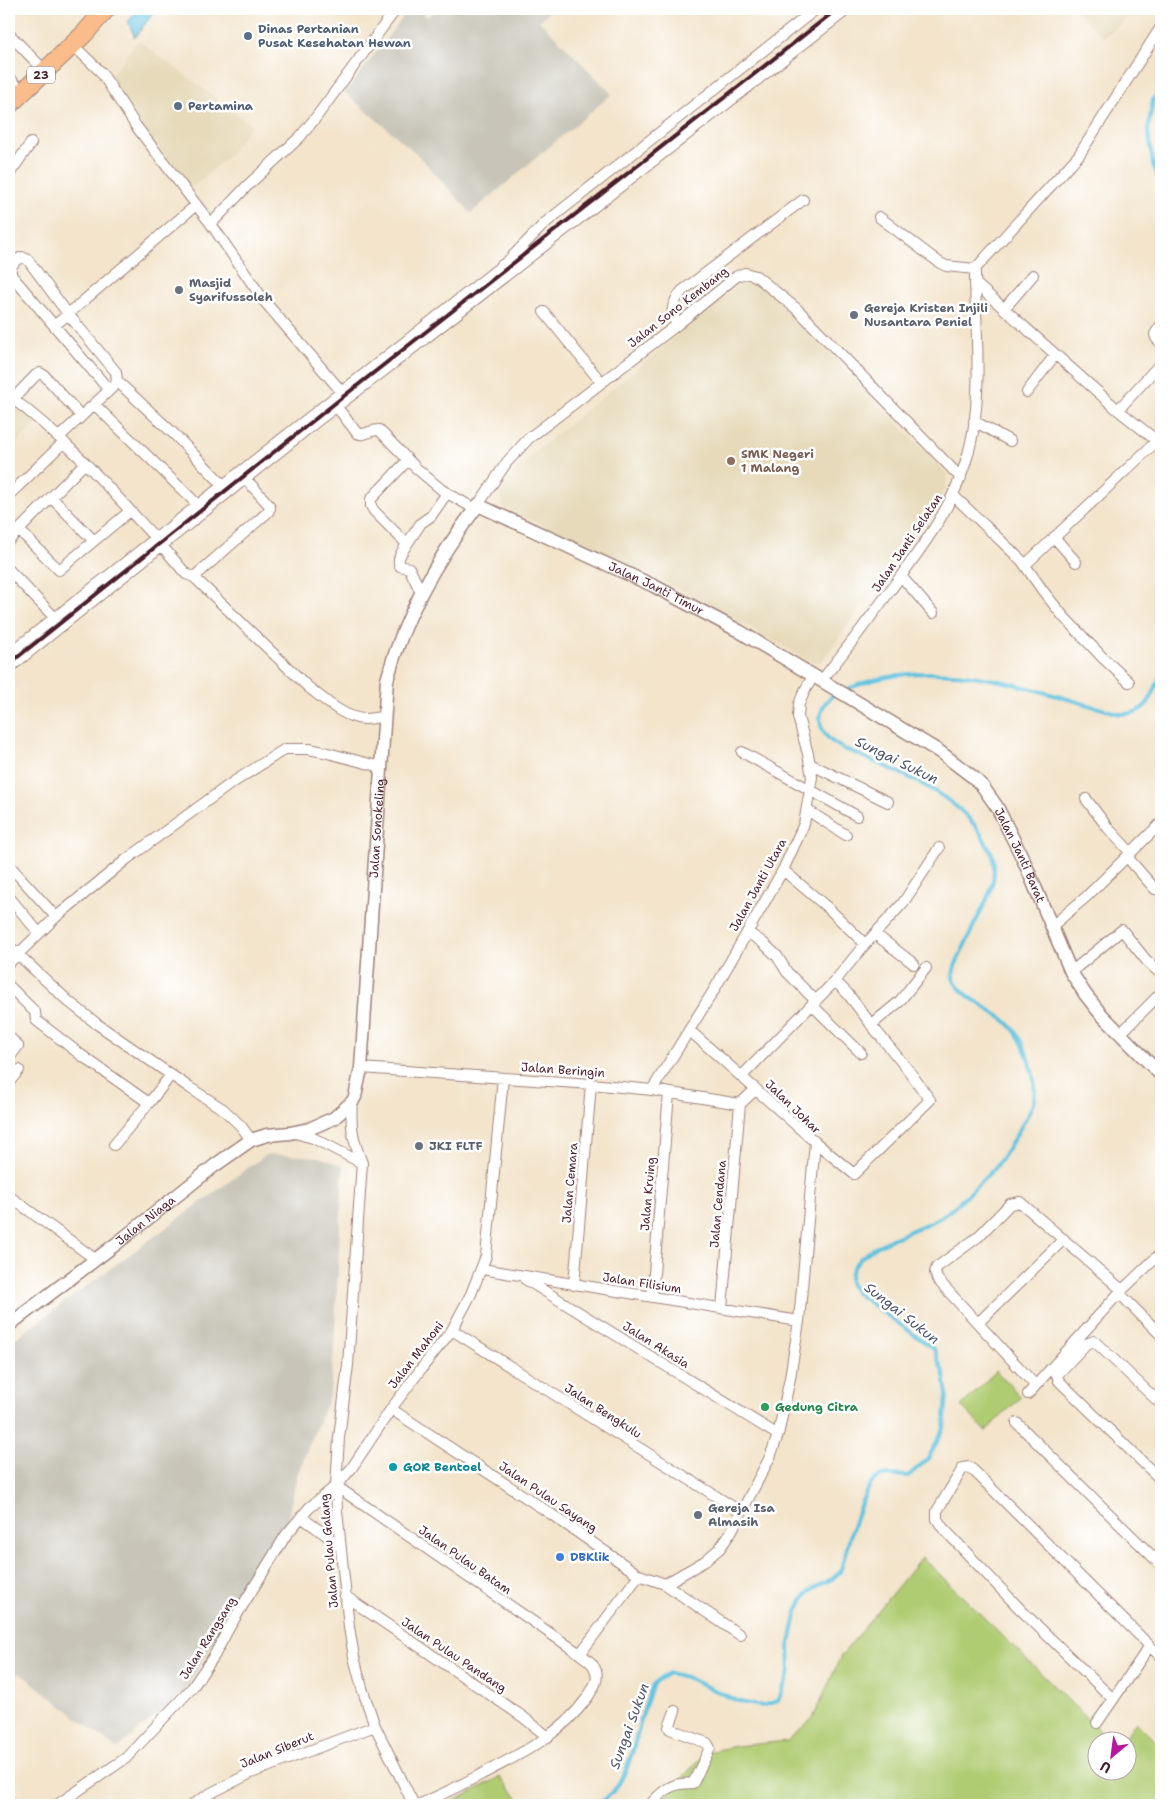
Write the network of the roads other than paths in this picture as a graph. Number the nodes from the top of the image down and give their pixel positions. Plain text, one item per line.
1 (106, 9) edge
2 (396, 9) edge
3 (816, 9) edge
4 (848, 9) edge
5 (1161, 27) edge
6 (9, 34) edge
7 (73, 44) junction
8 (45, 71) junction
9 (9, 77) edge
10 (22, 92) junction
11 (9, 105) edge
12 (31, 143) dead end
13 (9, 174) edge
14 (803, 200) dead end
15 (196, 205) junction
16 (879, 217) dead end
17 (211, 224) junction
18 (976, 269) junction
19 (1034, 275) dead end
20 (975, 283) junction
21 (1004, 309) junction
22 (544, 312) dead end
23 (68, 314) junction
24 (677, 325) junction
25 (1161, 325) edge
26 (54, 326) junction
27 (1161, 343) edge
28 (1056, 355) junction
29 (1161, 363) edge
30 (117, 381) junction
31 (601, 382) junction
32 (109, 390) junction
33 (341, 391) junction
34 (1027, 392) dead end
35 (11, 397) edge
36 (94, 404) junction
37 (336, 406) junction
38 (1118, 410) junction
39 (81, 416) junction
40 (974, 420) junction
41 (62, 440) junction
42 (1010, 441) dead end
43 (1159, 442) edge
44 (408, 460) junction
45 (85, 463) junction
46 (961, 478) junction
47 (246, 479) junction
48 (223, 485) junction
49 (447, 493) junction
50 (9, 494) edge
51 (954, 496) junction
52 (51, 497) junction
53 (198, 506) junction
54 (477, 507) junction
55 (130, 511) junction
56 (9, 526) edge
57 (19, 530) junction
58 (1054, 537) junction
59 (9, 540) edge
60 (94, 540) junction
61 (159, 543) junction
62 (407, 544) junction
63 (1076, 562) dead end
64 (1025, 565) junction
65 (9, 570) edge
66 (901, 576) junction
67 (194, 577) junction
68 (422, 592) junction
69 (933, 613) dead end
70 (55, 618) junction
71 (10, 652) edge
72 (9, 668) edge
73 (821, 680) junction
74 (1129, 682) dead end
75 (385, 717) junction
76 (742, 752) dead end
77 (810, 764) junction
78 (381, 767) junction
79 (810, 789) junction
80 (1086, 799) dead end
81 (888, 802) dead end
82 (807, 810) junction
83 (857, 816) dead end
84 (1160, 827) edge
85 (846, 835) dead end
86 (939, 848) dead end
87 (1129, 855) junction
88 (9, 865) edge
89 (783, 870) junction
90 (1161, 890) edge
91 (9, 897) edge
92 (56, 917) junction
93 (1052, 926) junction
94 (38, 932) junction
95 (747, 932) junction
96 (875, 934) junction
97 (865, 944) junction
98 (9, 946) edge
99 (17, 954) junction
100 (9, 963) edge
101 (914, 964) dead end
102 (926, 968) dead end
103 (1071, 972) junction
104 (1161, 974) edge
105 (835, 981) junction
106 (9, 986) edge
107 (1161, 993) edge
108 (814, 1003) junction
109 (871, 1025) junction
110 (689, 1030) junction
111 (1120, 1034) junction
112 (9, 1037) edge
113 (861, 1053) dead end
114 (9, 1058) edge
115 (360, 1068) junction
116 (19, 1070) dead end
117 (171, 1075) junction
118 (1161, 1075) edge
119 (742, 1076) junction
120 (503, 1078) junction
121 (9, 1082) edge
122 (591, 1084) junction
123 (756, 1088) junction
124 (652, 1090) junction
125 (669, 1093) junction
126 (352, 1102) junction
127 (149, 1103) junction
128 (740, 1104) junction
129 (290, 1133) junction
130 (251, 1140) junction
131 (814, 1142) junction
132 (114, 1145) dead end
133 (362, 1163) junction
134 (9, 1196) edge
135 (1064, 1239) junction
136 (1161, 1253) edge
137 (95, 1259) junction
138 (482, 1269) junction
139 (520, 1276) junction
140 (574, 1285) junction
141 (1120, 1292) junction
142 (652, 1297) junction
143 (722, 1308) junction
144 (799, 1321) junction
145 (978, 1323) junction
146 (9, 1324) edge
147 (452, 1330) junction
148 (1161, 1336) edge
149 (1035, 1385) junction
150 (1028, 1394) dead end
151 (1161, 1404) edge
152 (391, 1409) junction
153 (1017, 1423) dead end
154 (778, 1435) junction
155 (1161, 1480) edge
156 (336, 1486) junction
157 (741, 1512) junction
158 (301, 1517) junction
159 (340, 1548) junction
160 (1161, 1565) edge
161 (639, 1576) junction
162 (665, 1584) junction
163 (346, 1596) junction
164 (740, 1635) dead end
165 (1150, 1647) junction
166 (580, 1654) junction
167 (1161, 1657) edge
168 (1114, 1699) junction
169 (674, 1711) dead end
170 (1097, 1723) dead end
171 (375, 1726) junction
172 (548, 1736) junction
173 (9, 1801) edge
174 (12, 1805) edge
175 (58, 1805) edge
176 (192, 1805) edge
177 (421, 1805) edge
178 (650, 1805) edge

1 - 7 highway, 23
2 - 17 street
3 - 33 street
4 - 37 street
5 - 18 street
6 - 8 street
7 - 8 highway, 23
7 - 15 street
8 - 10 highway, 23
9 - 10 street
10 - 11 highway, 23
12 - 13 street
14 - 24 street
15 - 17 street
15 - 23 street
16 - 18 street
17 - 33 street
18 - 20 street, Jalan Janti Selatan
19 - 21 street
20 - 21 street
20 - 40 street, Jalan Janti Selatan
21 - 28 street
22 - 31 street
23 - 26 street
23 - 26 street
23 - 30 street
24 - 31 street, Jalan Sono Kembang
24 - 46 street, Jalan Sono Kembang
25 - 27 street
26 - 32 street
28 - 34 street
28 - 38 street
29 - 38 street
30 - 32 street
30 - 48 street
31 - 54 street, Jalan Sono Kembang
32 - 36 street
33 - 48 street
35 - 39 street
35 - 41 street
36 - 39 street
36 - 53 street
37 - 44 street
37 - 47 street
38 - 43 street
39 - 41 street
40 - 42 street
40 - 46 street, Jalan Janti Selatan
41 - 45 street
41 - 50 street
43 - 58 street
44 - 49 street
44 - 62 street
45 - 52 street
45 - 55 street
46 - 51 street, Jalan Janti Selatan
47 - 61 street
47 - 67 street
48 - 53 street
49 - 54 street
49 - 62 street
51 - 64 street
51 - 66 street, Jalan Janti Selatan
52 - 57 street
52 - 60 street
53 - 61 street
54 - 68 street, Jalan Sonokeling
54 - 73 street, Jalan Janti Timur
55 - 60 street
55 - 61 street
56 - 57 street
57 - 59 street
57 - 60 street
58 - 63 street
58 - 64 street
61 - 67 street
61 - 70 street
61 - 72 street
62 - 68 street
64 - 74 street
65 - 70 street
66 - 69 street
66 - 73 street, Jalan Janti Selatan
67 - 75 street
68 - 75 street, Jalan Sonokeling
70 - 71 street
73 - 77 street, Jalan Janti Utara
73 - 93 street, Jalan Janti Barat
75 - 78 street, Jalan Sonokeling
76 - 79 street
77 - 79 street, Jalan Janti Utara
77 - 81 street
78 - 92 street
78 - 115 street, Jalan Sonokeling
79 - 82 street, Jalan Janti Utara
79 - 83 street
80 - 87 street
82 - 85 street
82 - 89 street, Jalan Janti Utara
84 - 87 street
86 - 96 street
87 - 90 street
87 - 93 street
88 - 92 street
89 - 95 street, Jalan Janti Utara
89 - 97 street
91 - 94 street
92 - 94 street
93 - 103 street, Jalan Janti Barat
94 - 99 street
95 - 108 street
95 - 110 street, Jalan Janti Utara
96 - 97 street
96 - 101 street
97 - 105 street
98 - 99 street
99 - 100 street
99 - 117 street
102 - 109 street
103 - 104 street
103 - 111 street, Jalan Janti Barat
105 - 108 street
105 - 109 street
106 - 127 street
107 - 111 street
108 - 113 street
108 - 119 street
109 - 131 street
110 - 119 street, Jalan Johar
110 - 124 street, Jalan Janti Utara
111 - 118 street, Jalan Janti Barat
112 - 114 street
115 - 120 street, Jalan Beringin
115 - 126 street, Jalan Sonokeling
116 - 121 street
117 - 127 street
117 - 130 street
119 - 123 street, Jalan Johar
120 - 122 street, Jalan Beringin
120 - 138 street, Jalan Mahoni
122 - 124 street, Jalan Beringin
122 - 140 street, Jalan Cemara
123 - 128 street
123 - 131 street, Jalan Johar
124 - 125 street, Jalan Beringin
125 - 128 street, Jalan Beringin
125 - 142 street, Jalan Kruing
126 - 129 street
126 - 133 street, Jalan Pulau Galang
127 - 132 street
128 - 143 street, Jalan Cendana
129 - 130 street, Jalan Niaga
129 - 133 street
130 - 137 street, Jalan Niaga
131 - 144 street, Jalan Johar
133 - 156 street, Jalan Pulau Galang
134 - 137 street
135 - 141 street
135 - 145 street
135 - 145 street
136 - 141 street
137 - 146 street, Jalan Niaga
138 - 139 street, Jalan Filisium
138 - 147 street, Jalan Mahoni
139 - 140 street, Jalan Filisium
139 - 154 street, Jalan Akasia
140 - 142 street, Jalan Filisium
141 - 148 street
141 - 149 street
142 - 143 street, Jalan Filisium
143 - 144 street, Jalan Filisium
144 - 154 street, Jalan Johar
145 - 149 street
147 - 152 street, Jalan Mahoni
147 - 157 street, Jalan Bengkulu
149 - 150 street
151 - 155 street
152 - 156 street, Jalan Mahoni
152 - 161 street, Jalan Pulau Sayang
153 - 160 street
154 - 157 street, Jalan Johar
156 - 158 street, Jalan Rangsang
156 - 159 street, Jalan Pulau Galang
156 - 166 street, Jalan Pulau Batam
157 - 162 street, Jalan Johar
158 - 159 street
158 - 175 street, Jalan Rangsang
159 - 163 street, Jalan Pulau Galang
161 - 162 street, Jalan Pulau Sayang
161 - 166 street
162 - 164 street, Jalan Pulau Sayang
163 - 171 street, Jalan Pulau Galang
163 - 172 street, Jalan Pulau Pandang
165 - 167 street
165 - 168 street
165 - 168 street
166 - 172 street, Jalan Pulau Batam
168 - 170 street
169 - 178 street
171 - 176 street, Jalan Siberut
171 - 177 street, Jalan Pulau Galang
172 - 177 street, Jalan Pulau Batam
173 - 174 street

